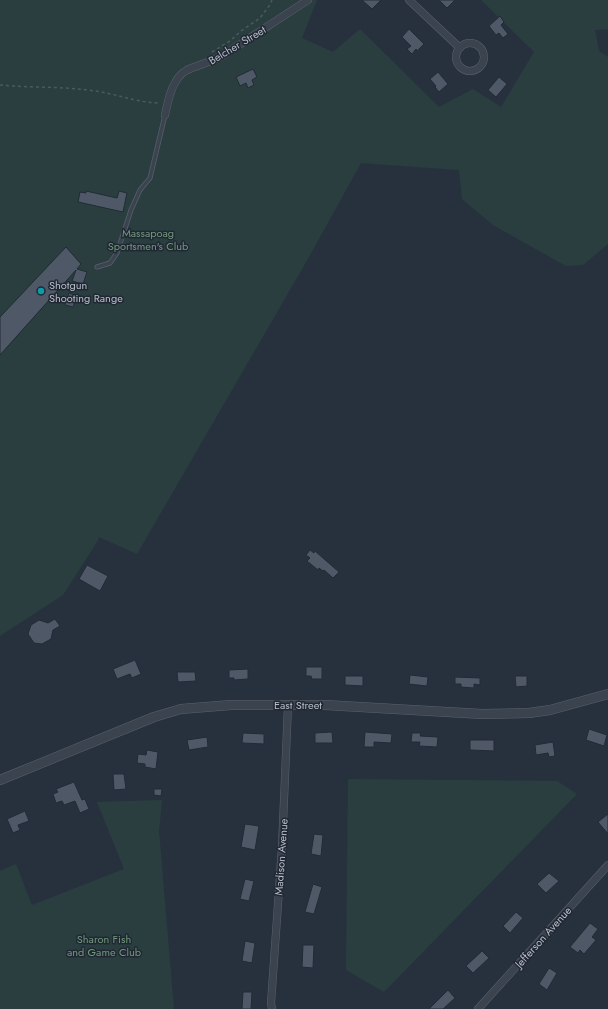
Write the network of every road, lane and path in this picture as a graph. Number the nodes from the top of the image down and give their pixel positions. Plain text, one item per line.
1 (272, 0) edge
2 (308, 0) edge
3 (409, 0) edge
4 (460, 48) dead end
5 (207, 63) junction
6 (0, 85) edge
7 (168, 103) junction
8 (165, 115) joint
9 (97, 267) dead end
10 (608, 694) edge
11 (288, 706) junction
12 (0, 780) edge
13 (608, 865) edge
14 (272, 1009) edge
15 (478, 1009) edge

1 - 5 path
2 - 5 street, Belcher Street
3 - 4 street
5 - 7 street, Belcher Street
6 - 7 path
7 - 8 street, Belcher Street
8 - 9 lane
10 - 11 street, East Street
11 - 12 street, East Street
11 - 14 street, Madison Avenue
13 - 15 street, Jefferson Avenue

